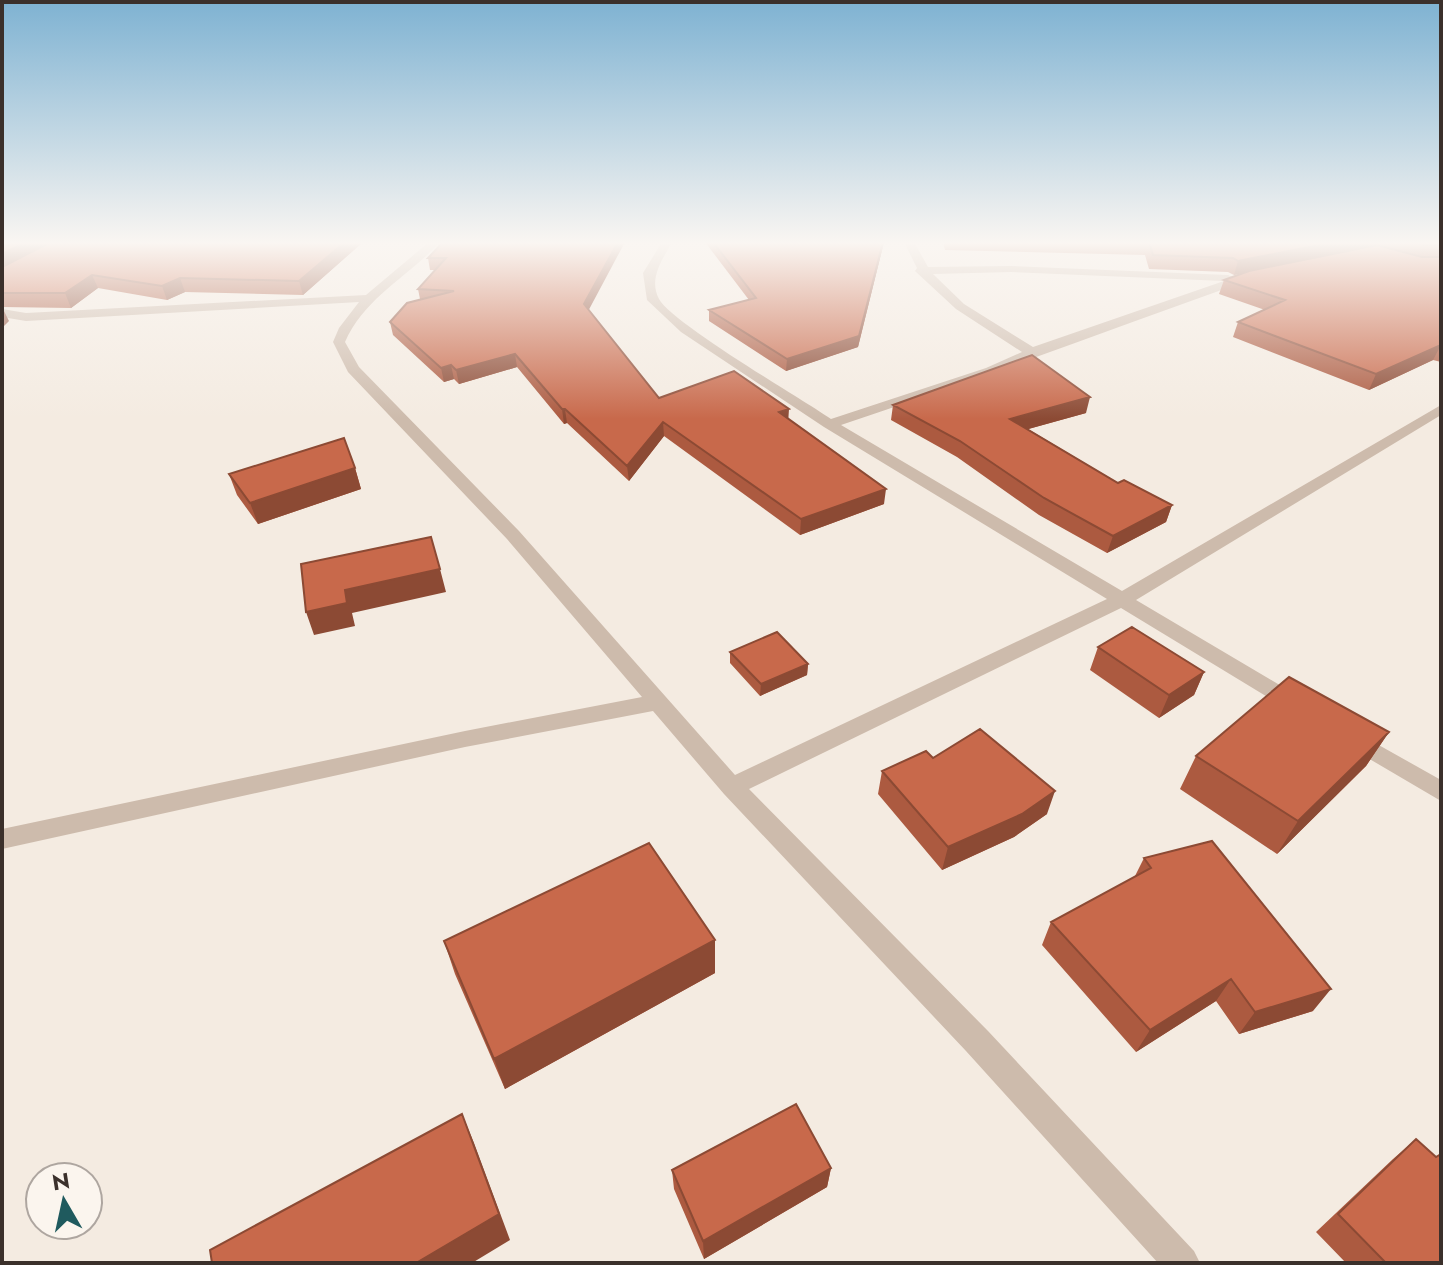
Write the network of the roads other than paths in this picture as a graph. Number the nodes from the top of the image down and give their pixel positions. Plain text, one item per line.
1 (315, 301) edge
2 (368, 301) edge
3 (654, 301) edge
4 (955, 301) edge
5 (1183, 301) edge
6 (2, 313) edge
7 (1032, 352) junction
8 (1441, 409) edge
9 (829, 424) junction
10 (1123, 599) junction
11 (658, 702) junction
12 (732, 787) junction
13 (1441, 792) edge
14 (2, 839) edge
15 (1182, 1263) edge

1 - 6 street
2 - 11 street
3 - 9 street
4 - 7 street
5 - 7 street
7 - 9 street
8 - 10 street
9 - 10 street
10 - 12 street
10 - 13 street
11 - 12 street
11 - 14 street
12 - 15 street

